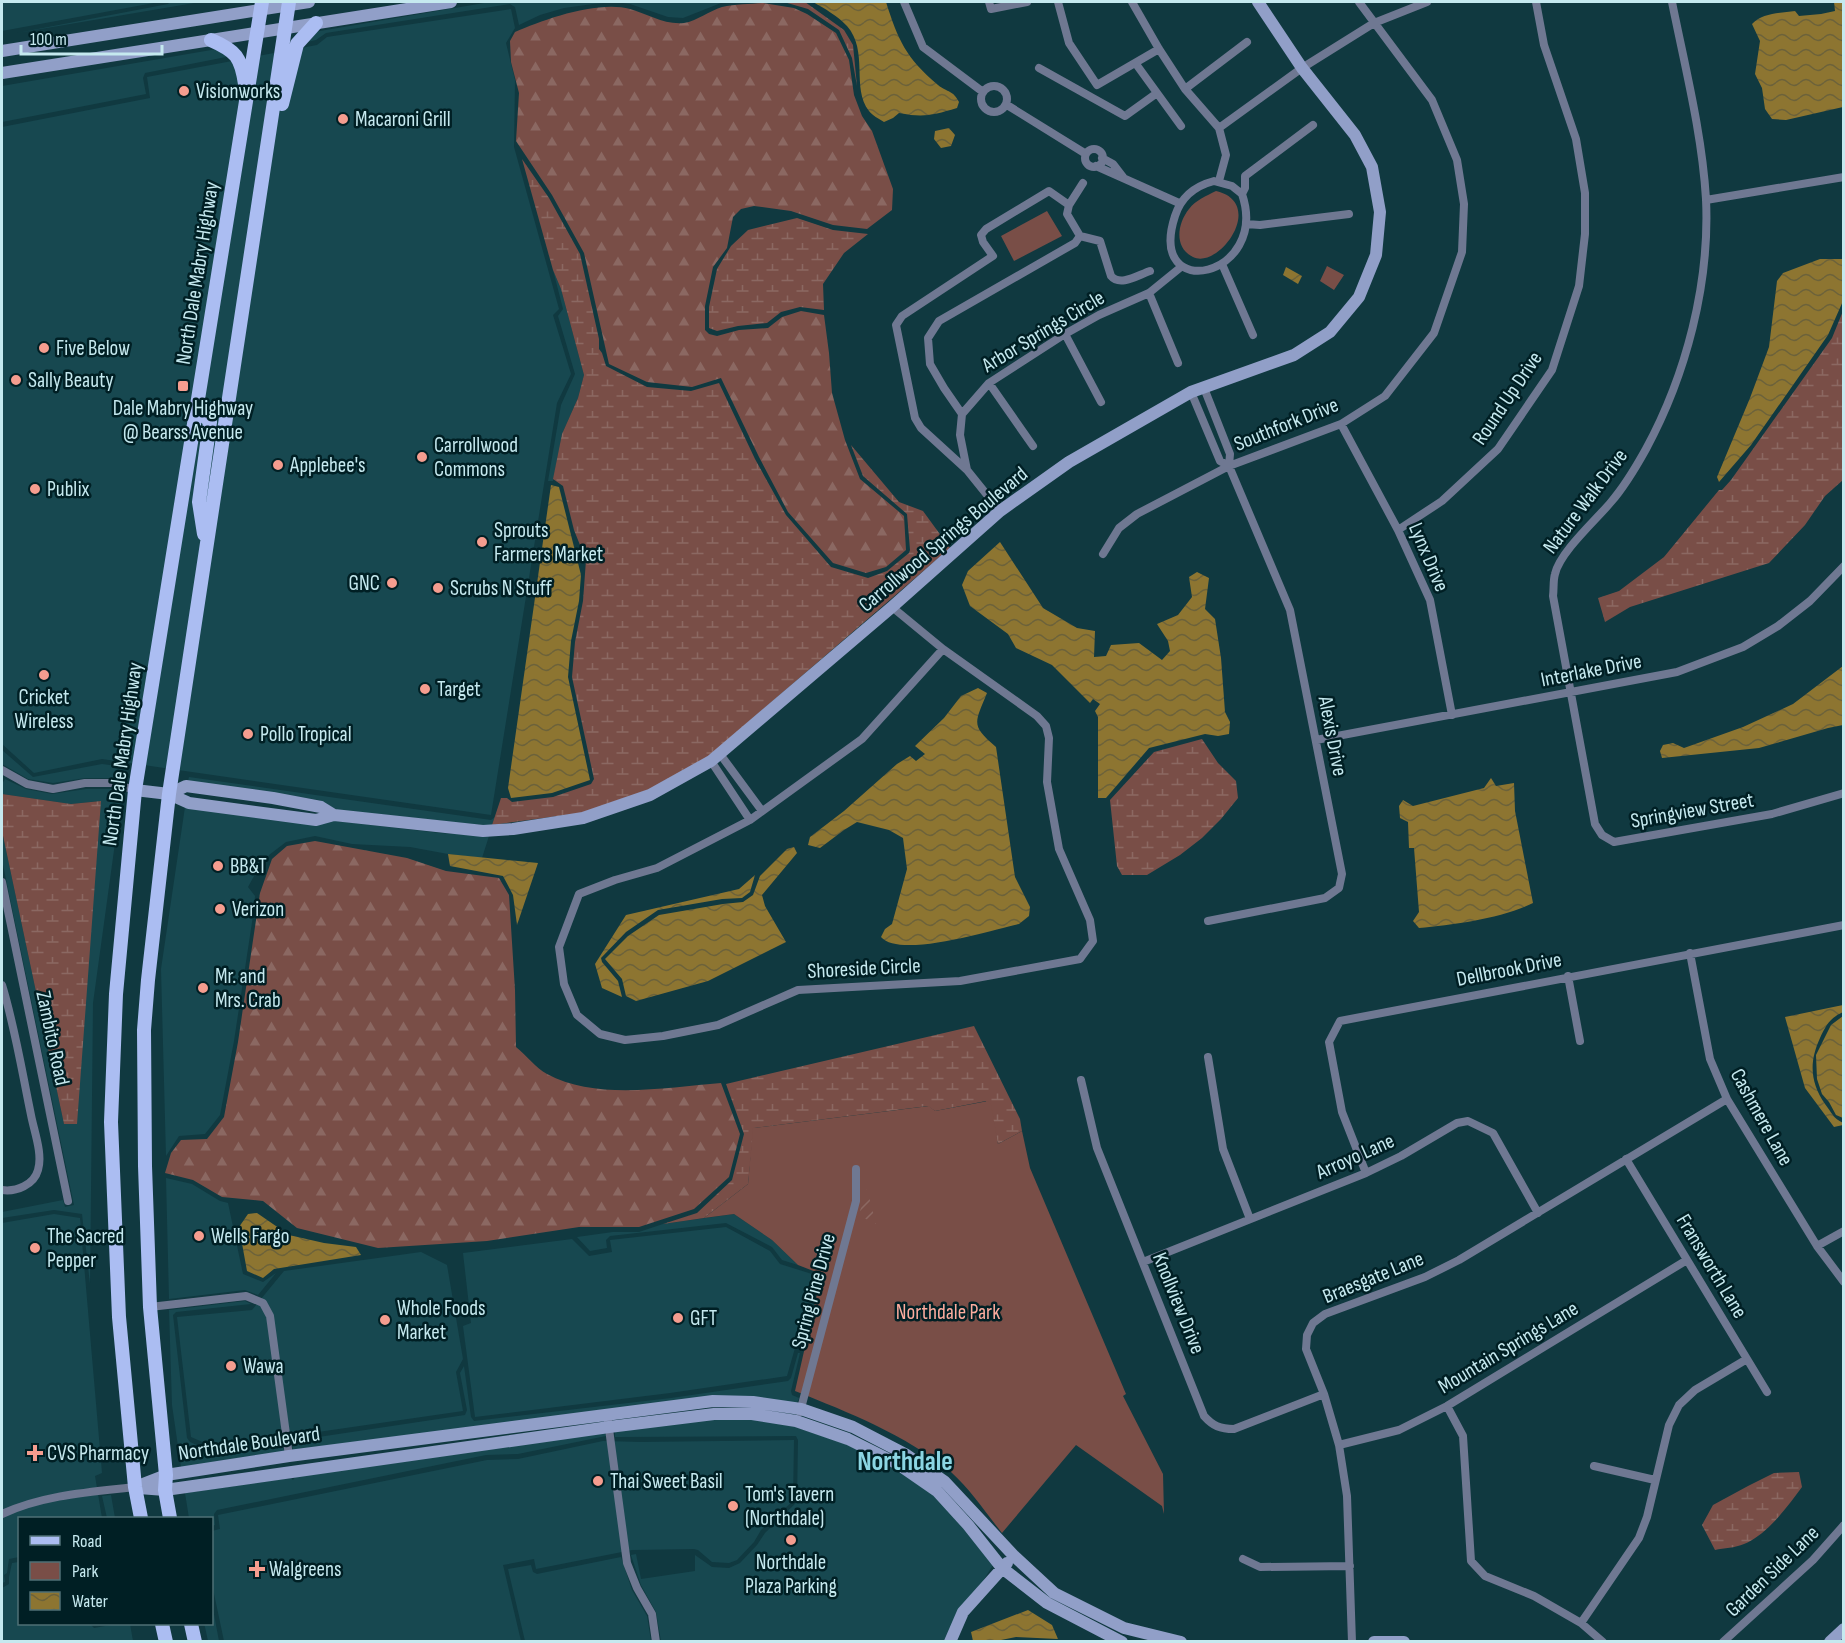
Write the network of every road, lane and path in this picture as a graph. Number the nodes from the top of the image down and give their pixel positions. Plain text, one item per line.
1 (309, 2) edge
2 (450, 2) edge
3 (904, 2) edge
4 (989, 2) edge
5 (1027, 2) edge
6 (1058, 2) edge
7 (1135, 2) edge
8 (1258, 2) edge
9 (1359, 2) edge
10 (1427, 2) edge
11 (1536, 2) edge
12 (1672, 2) edge
13 (289, 3) edge
14 (261, 6) edge
15 (316, 23) junction
16 (1374, 23) junction
17 (285, 28) junction
18 (257, 33) junction
19 (211, 40) junction
20 (1247, 42) dead end
21 (1159, 49) junction
22 (2, 51) edge
23 (1136, 64) junction
24 (1039, 68) dead end
25 (1302, 68) junction
26 (2, 73) edge
27 (1097, 86) junction
28 (1185, 89) junction
29 (983, 92) junction
30 (1157, 93) junction
31 (1088, 95) junction
32 (247, 97) junction
33 (1006, 105) junction
34 (1313, 125) dead end
35 (1181, 126) dead end
36 (1219, 128) junction
37 (268, 142) junction
38 (1086, 154) junction
39 (1102, 158) junction
40 (1096, 166) junction
41 (1844, 177) edge
42 (1125, 180) junction
43 (1219, 181) junction
44 (1083, 183) dead end
45 (1242, 194) junction
46 (1706, 200) junction
47 (1179, 203) junction
48 (1069, 205) junction
49 (1349, 214) dead end
50 (1246, 224) junction
51 (1077, 239) junction
52 (1222, 264) junction
53 (1181, 267) junction
54 (1150, 271) dead end
55 (1149, 293) junction
56 (1065, 334) junction
57 (1253, 335) dead end
58 (1178, 363) dead end
59 (988, 383) junction
60 (1204, 388) junction
61 (1191, 392) junction
62 (1101, 402) dead end
63 (196, 413) junction
64 (962, 414) junction
65 (1341, 424) junction
66 (1033, 446) dead end
67 (1229, 466) junction
68 (968, 471) junction
69 (1000, 511) junction
70 (1398, 530) junction
71 (206, 548) junction
72 (1103, 554) dead end
73 (1844, 566) edge
74 (892, 607) junction
75 (943, 649) junction
76 (1572, 693) junction
77 (1452, 715) junction
78 (1316, 740) junction
79 (716, 757) junction
80 (2, 772) edge
81 (1588, 781) joint
82 (135, 790) junction
83 (1844, 793) edge
84 (169, 794) junction
85 (762, 811) junction
86 (750, 820) junction
87 (2, 882) edge
88 (5, 915) edge
89 (1208, 921) dead end
90 (1844, 925) edge
91 (13, 935) junction
92 (2, 937) edge
93 (1690, 953) junction
94 (1568, 976) junction
95 (2, 985) edge
96 (1580, 1041) dead end
97 (1208, 1057) dead end
98 (1081, 1080) dead end
99 (1727, 1099) junction
100 (1626, 1160) junction
101 (856, 1169) dead end
102 (1366, 1173) junction
103 (2, 1190) edge
104 (68, 1201) dead end
105 (1538, 1213) junction
106 (1251, 1219) junction
107 (1844, 1231) edge
108 (1817, 1246) junction
109 (1687, 1260) junction
110 (1143, 1262) junction
111 (1844, 1282) edge
112 (150, 1307) junction
113 (1747, 1359) junction
114 (1767, 1392) dead end
115 (1324, 1394) junction
116 (1447, 1406) junction
117 (798, 1415) junction
118 (608, 1420) junction
119 (454, 1434) junction
120 (1339, 1445) junction
121 (365, 1446) junction
122 (456, 1449) junction
123 (289, 1456) junction
124 (1594, 1466) dead end
125 (291, 1472) junction
126 (166, 1475) junction
127 (1655, 1480) junction
128 (226, 1481) junction
129 (135, 1487) junction
130 (165, 1490) junction
131 (2, 1514) edge
132 (141, 1517) edge
133 (170, 1517) edge
134 (1844, 1525) edge
135 (1014, 1556) junction
136 (1243, 1559) dead end
137 (1350, 1566) junction
138 (1002, 1568) junction
139 (1581, 1623) junction
140 (162, 1625) edge
141 (191, 1625) edge
142 (1124, 1628) junction
143 (1844, 1629) edge
144 (166, 1641) edge
145 (195, 1641) edge
146 (656, 1641) edge
147 (950, 1641) edge
148 (1122, 1641) edge
149 (1181, 1641) edge
150 (1352, 1641) edge
151 (1374, 1641) edge
152 (1404, 1641) edge
153 (1603, 1641) edge
154 (1723, 1641) edge
155 (1830, 1641) edge

1 - 13 street
2 - 15 street
3 - 29 street
4 - 5 street
6 - 27 street
7 - 21 street
8 - 25 street, Carrollwood Springs Boulevard
9 - 16 street, Southfork Drive
10 - 16 street
11 - 70 street, Round Up Drive
12 - 46 street, Nature Walk Drive
13 - 14 street
13 - 17 main road
14 - 18 main road, North Dale Mabry Highway
14 - 22 street
15 - 17 street
15 - 37 main road
16 - 25 street
16 - 65 street, Southfork Drive
17 - 18 street
17 - 37 main road
18 - 19 street
18 - 32 main road, North Dale Mabry Highway
19 - 26 street
19 - 32 main road
20 - 28 street
21 - 23 street
21 - 28 street
23 - 27 street
23 - 30 street
24 - 31 street
25 - 36 street
25 - 60 street, Carrollwood Springs Boulevard
27 - 31 street
28 - 36 street
29 - 33 street
29 - 33 street
30 - 31 street
30 - 35 street
32 - 63 main road, North Dale Mabry Highway
33 - 38 street
34 - 45 street
36 - 43 street
37 - 71 main road
38 - 39 street
38 - 40 street
39 - 40 street
39 - 42 street
40 - 42 street
41 - 46 street
42 - 47 street
43 - 45 street
43 - 47 street
44 - 48 street
45 - 50 street
46 - 76 street, Nature Walk Drive
47 - 53 street
48 - 51 street
48 - 68 street
49 - 50 street
50 - 52 street
51 - 54 street
51 - 64 street
52 - 53 street
52 - 57 street
53 - 55 street, Arbor Springs Circle
55 - 56 street, Arbor Springs Circle
55 - 58 street
56 - 59 street, Arbor Springs Circle
56 - 62 street
59 - 64 street, Arbor Springs Circle
59 - 66 street
60 - 61 street, Carrollwood Springs Boulevard
60 - 67 street, Alexis Drive
61 - 67 street, Alexis Drive
61 - 69 street, Carrollwood Springs Boulevard
63 - 71 main road
63 - 82 main road, North Dale Mabry Highway
64 - 68 street
65 - 67 street, Southfork Drive
65 - 70 street, Lynx Drive
67 - 72 street, Southfork Drive
67 - 78 street, Alexis Drive
68 - 69 street
69 - 74 street, Carrollwood Springs Boulevard
70 - 77 street, Lynx Drive
71 - 84 main road
73 - 76 street, Interlake Drive
74 - 75 street, Shoreside Circle
74 - 79 street, Carrollwood Springs Boulevard
75 - 85 street, Shoreside Circle
75 - 86 street, Shoreside Circle
76 - 77 street, Interlake Drive
76 - 81 street, Nature Walk Drive
77 - 78 street, Interlake Drive
78 - 89 street, Alexis Drive
79 - 84 street, Carrollwood Springs Boulevard
79 - 85 street
79 - 86 street
80 - 82 street
81 - 83 street, Springview Street
82 - 84 street, Carrollwood Springs Boulevard
82 - 129 main road, North Dale Mabry Highway
84 - 112 main road
85 - 86 street, Shoreside Circle
87 - 88 street, Zambito Road
88 - 91 street, Zambito Road
90 - 93 street, Dellbrook Drive
91 - 92 street
91 - 104 street, Zambito Road
93 - 94 street, Dellbrook Drive
93 - 99 street, Cashmere Lane
94 - 96 street
94 - 102 street, Dellbrook Drive
95 - 103 street
97 - 106 street
98 - 110 street, Knollview Drive
99 - 100 street, Braesgate Lane
99 - 108 street, Cashmere Lane
100 - 105 street, Braesgate Lane
100 - 109 street, Fransworth Lane
101 - 117 street, Spring Pine Drive
102 - 105 street, Arroyo Lane
102 - 106 street, Arroyo Lane
105 - 115 street, Braesgate Lane
106 - 110 street, Arroyo Lane
107 - 108 street
108 - 111 street, Cashmere Lane
109 - 113 street, Fransworth Lane
109 - 116 street, Mountain Springs Lane
110 - 115 street, Knollview Drive
112 - 123 street
112 - 126 main road
113 - 114 street, Fransworth Lane
113 - 127 street
115 - 120 street, Braesgate Lane
116 - 120 street, Mountain Springs Lane
116 - 139 street
117 - 118 street, Northdale Boulevard
117 - 135 street, Northdale Boulevard
117 - 138 street, Northdale Boulevard
118 - 119 street, Northdale Boulevard
118 - 122 street, Northdale Boulevard
118 - 146 street
119 - 121 street, Northdale Boulevard
119 - 122 street
120 - 137 street, Braesgate Lane
121 - 123 street, Northdale Boulevard
121 - 125 street
122 - 125 street, Northdale Boulevard
123 - 126 street, Northdale Boulevard
123 - 128 street
124 - 127 street
125 - 128 street, Northdale Boulevard
126 - 129 street, Northdale Boulevard
126 - 130 main road
127 - 139 street
128 - 130 street, Northdale Boulevard
129 - 130 street, Northdale Boulevard
129 - 131 street
129 - 132 main road, North Dale Mabry Highway
130 - 133 main road
134 - 154 street, Garden Side Lane
135 - 138 street
135 - 142 street, Northdale Boulevard
136 - 137 street
137 - 150 street, Braesgate Lane
138 - 147 street
138 - 148 street, Northdale Boulevard
139 - 153 street
140 - 144 main road
141 - 145 main road
142 - 148 street
142 - 149 street, Northdale Boulevard
143 - 155 street
151 - 152 street

